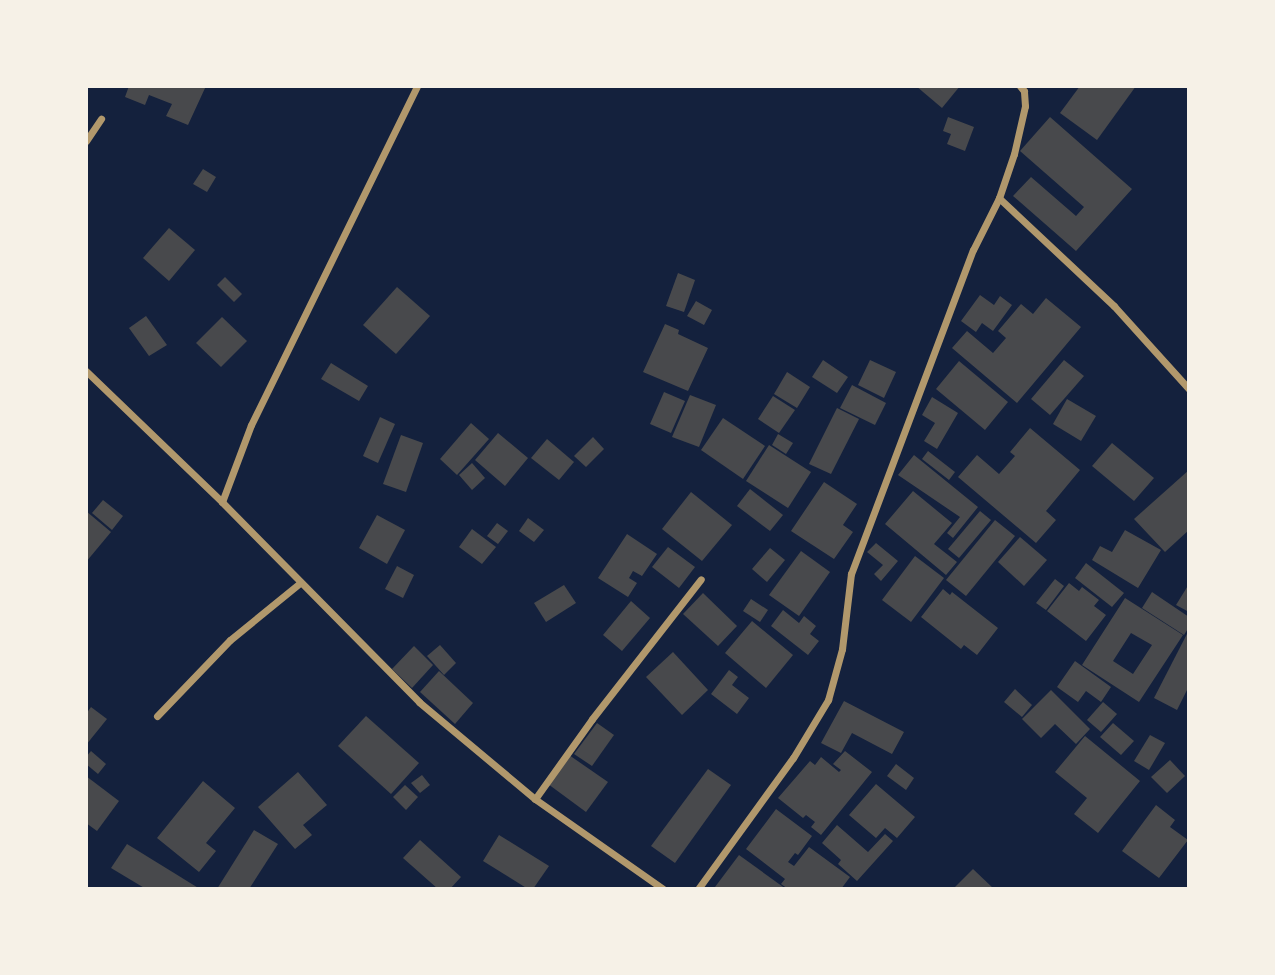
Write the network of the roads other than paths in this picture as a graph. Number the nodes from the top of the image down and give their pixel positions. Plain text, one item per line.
1 (417, 86) edge
2 (1032, 86) edge
3 (1022, 89) edge
4 (102, 119) dead end
5 (86, 141) edge
6 (999, 198) junction
7 (86, 371) edge
8 (1189, 389) edge
9 (222, 502) junction
10 (701, 579) dead end
11 (300, 583) junction
12 (157, 716) dead end
13 (535, 799) junction
14 (663, 889) edge
15 (698, 889) edge

1 - 9 street
2 - 3 street
3 - 6 street
4 - 5 street
6 - 8 street
6 - 15 street
7 - 9 street
9 - 11 street
10 - 13 street
11 - 12 street
11 - 13 street
13 - 14 street

